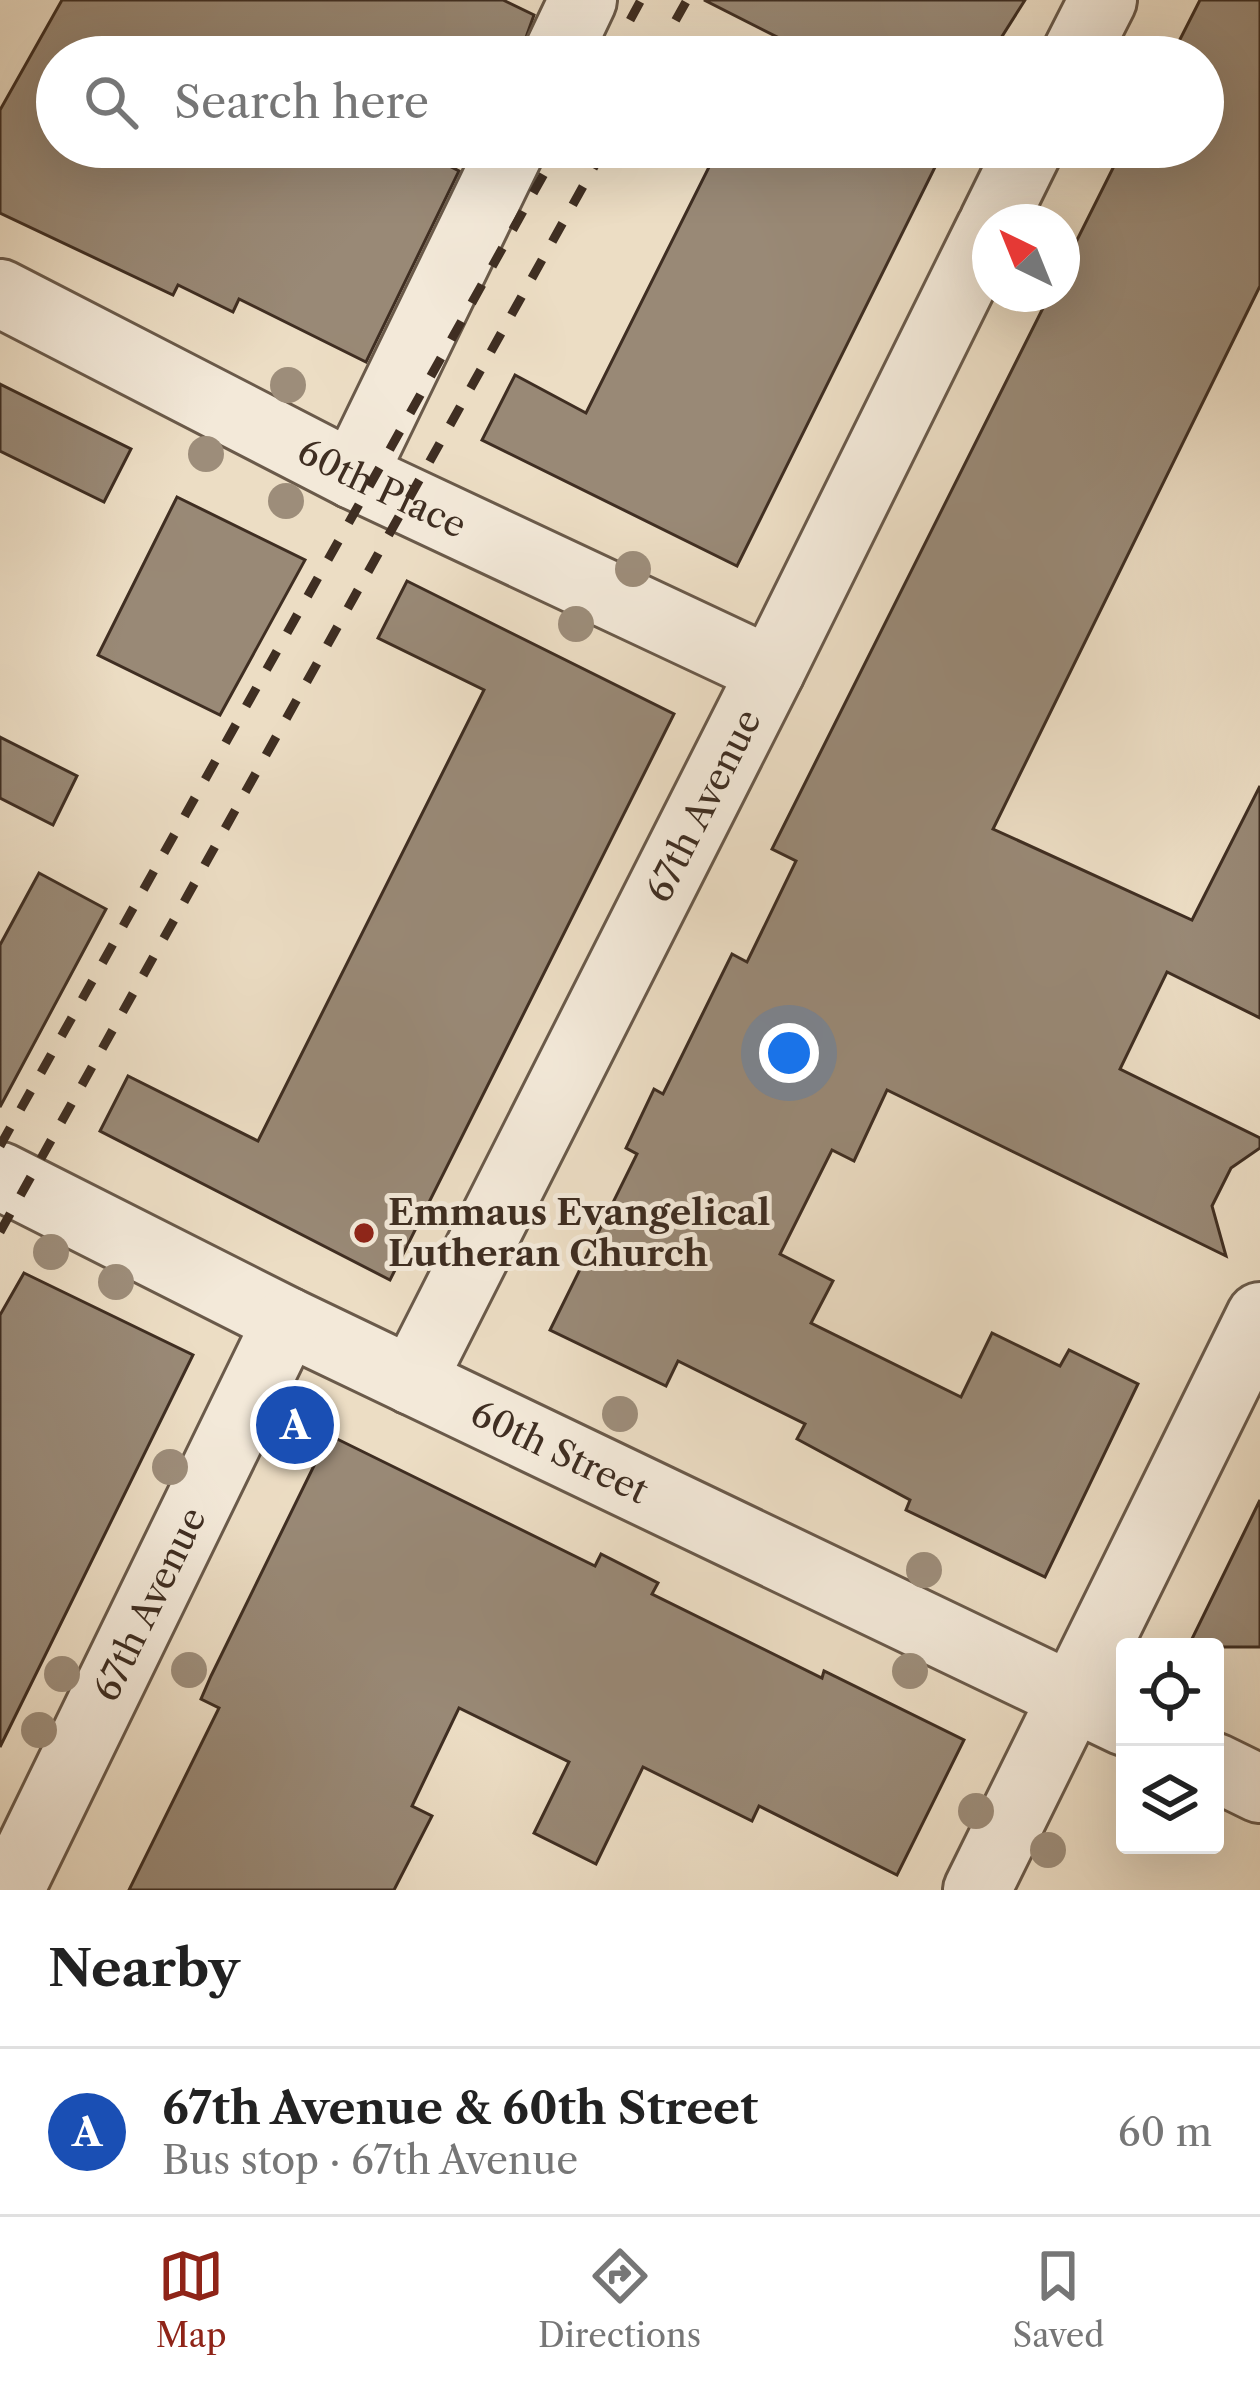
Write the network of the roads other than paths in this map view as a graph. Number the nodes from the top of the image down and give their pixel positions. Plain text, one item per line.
1 (583, 0) edge
2 (1102, 0) edge
3 (566, 36) edge
4 (1084, 36) edge
5 (502, 168) edge
6 (1020, 168) edge
7 (1002, 204) edge
8 (972, 265) edge
9 (0, 293) edge
10 (353, 475) junction
11 (771, 671) junction
12 (0, 1176) edge
13 (1260, 1316) edge
14 (286, 1321) junction
15 (412, 1381) junction
16 (1099, 1709) edge
17 (1224, 1771) edge
18 (1260, 1789) edge
19 (10, 1890) edge
20 (977, 1890) edge

1 - 3 street
2 - 4 street
5 - 10 street
6 - 7 street, 67th Avenue
8 - 11 street, 67th Avenue
9 - 10 street, 60th Place
10 - 11 street, 60th Place
11 - 15 street, 67th Avenue
12 - 14 street, 60th Street
13 - 16 street
14 - 15 street, 60th Street
14 - 19 street, 67th Avenue
15 - 16 street, 60th Street
16 - 20 street
17 - 18 street

